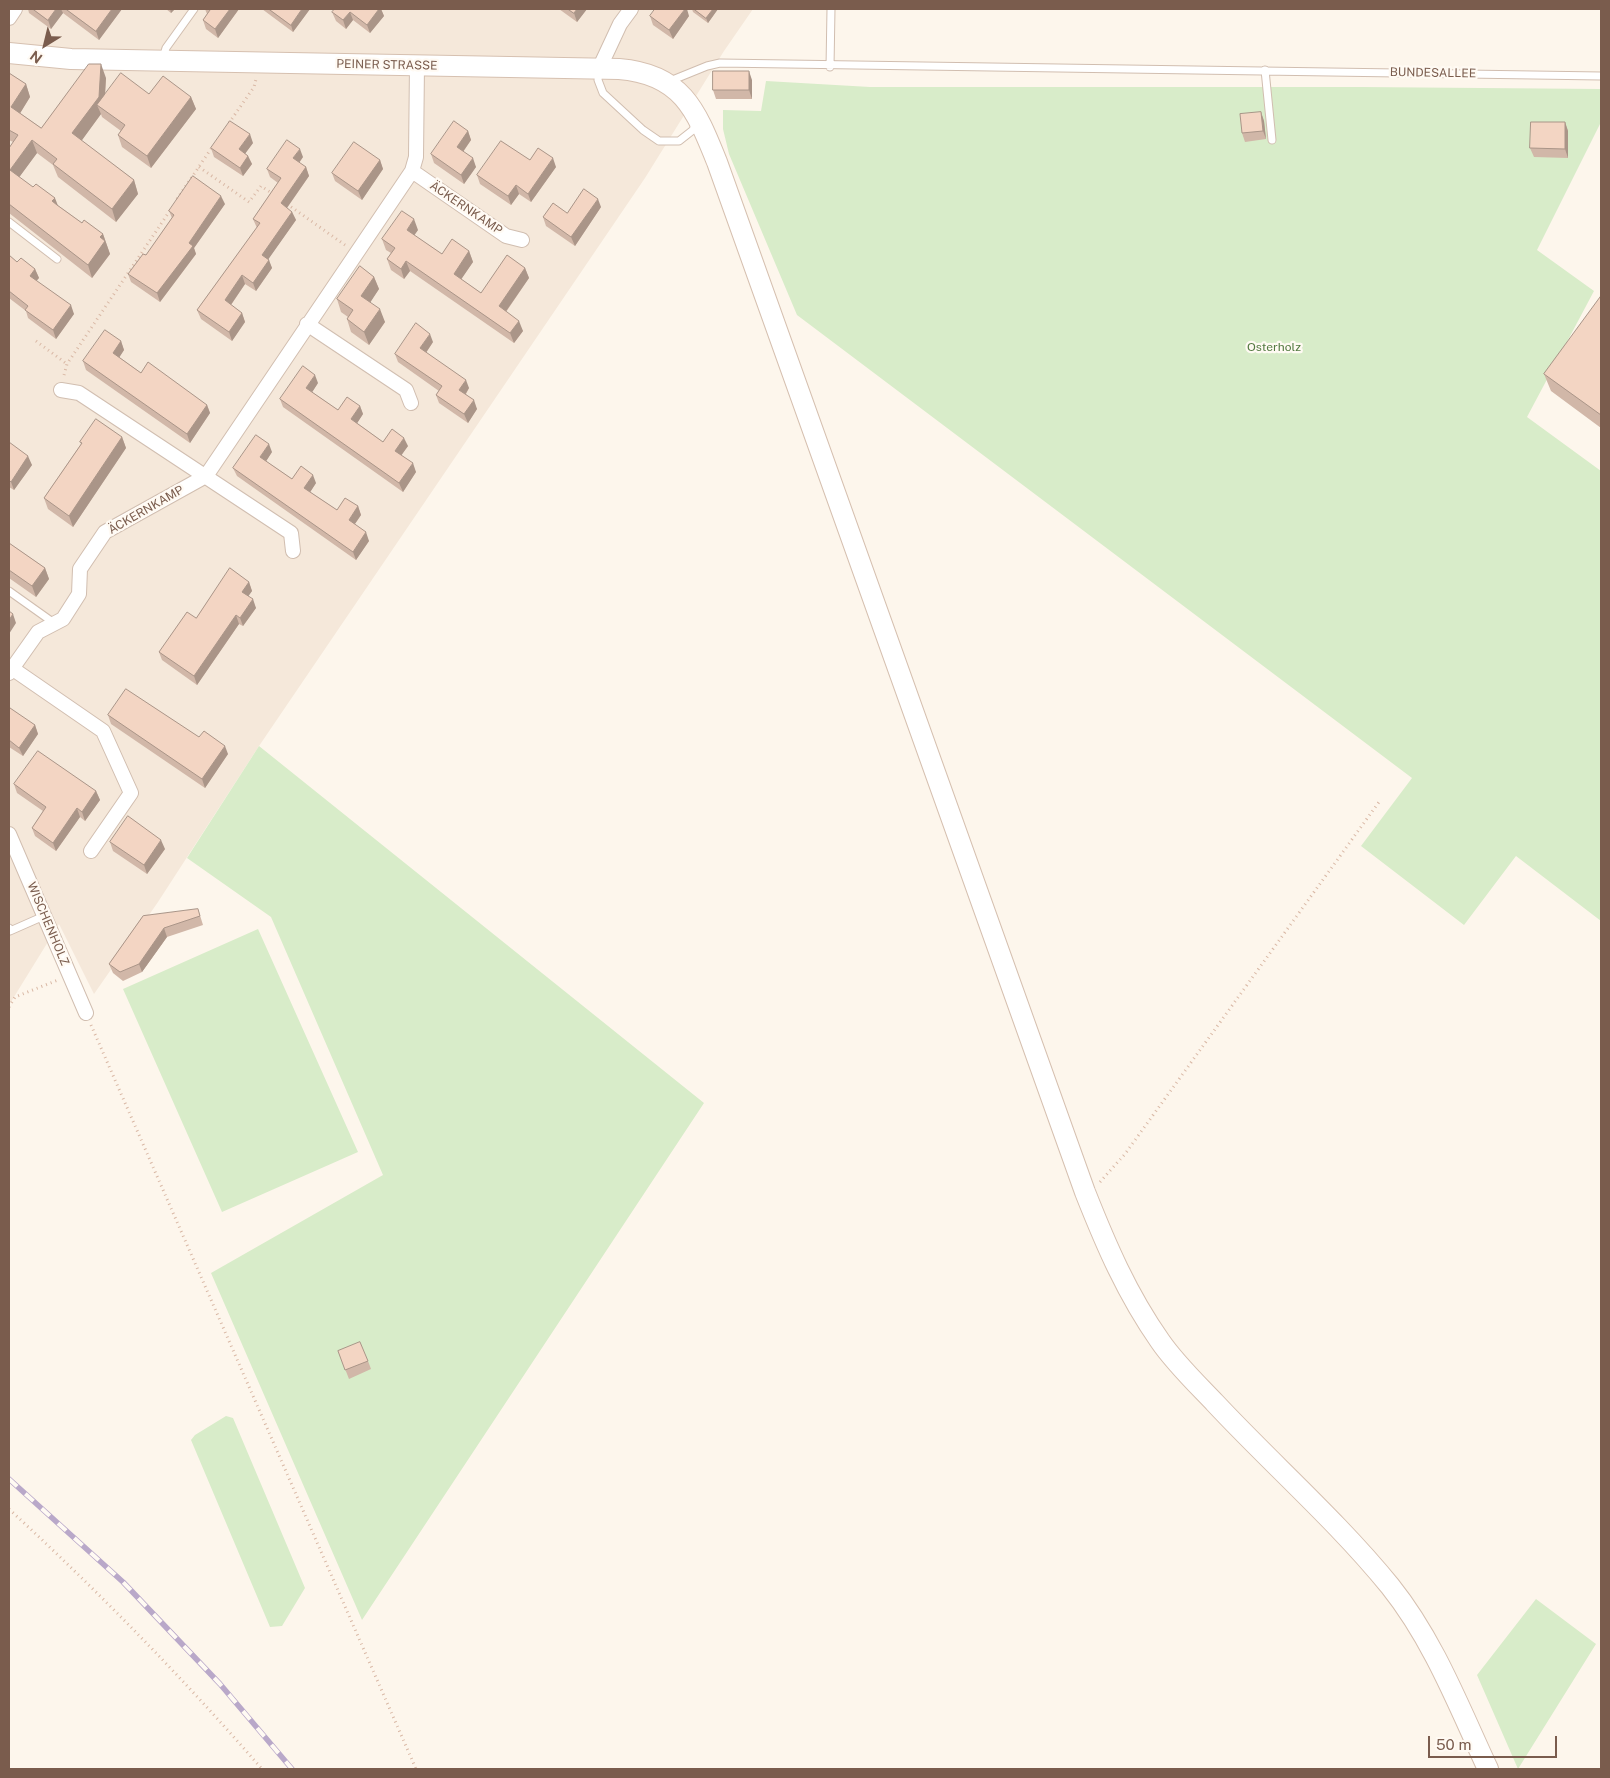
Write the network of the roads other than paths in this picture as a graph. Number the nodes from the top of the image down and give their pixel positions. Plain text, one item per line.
1 (15, 9) edge
2 (194, 9) edge
3 (631, 9) edge
4 (831, 9) edge
5 (9, 18) edge
6 (9, 53) edge
7 (162, 60) junction
8 (417, 65) junction
9 (830, 67) junction
10 (599, 69) junction
11 (1265, 70) junction
12 (1601, 76) edge
13 (668, 82) junction
14 (698, 117) junction
15 (1272, 140) dead end
16 (412, 171) junction
17 (9, 222) edge
18 (522, 240) dead end
19 (56, 259) dead end
20 (307, 324) junction
21 (61, 390) road end
22 (412, 403) dead end
23 (206, 476) junction
24 (293, 551) dead end
25 (9, 591) edge
26 (54, 623) junction
27 (11, 671) edge
28 (9, 834) edge
29 (91, 851) dead end
30 (44, 916) junction
31 (9, 928) edge
32 (86, 1013) road end
33 (1488, 1769) edge

1 - 5 street
2 - 7 lane
3 - 10 street
4 - 9 lane
6 - 7 main road, PEINER STRASSE
7 - 8 main road, PEINER STRASSE
8 - 10 main road, PEINER STRASSE
8 - 16 street, ÄCKERNKAMP
9 - 11 lane, BUNDESALLEE
9 - 13 lane, BUNDESALLEE
10 - 13 main road, PEINER STRASSE
10 - 14 lane
11 - 12 lane, BUNDESALLEE
11 - 15 lane
13 - 14 main road, PEINER STRASSE
14 - 33 main road, PEINER STRASSE
16 - 18 street, ÄCKERNKAMP
16 - 20 street, ÄCKERNKAMP
17 - 19 lane
20 - 22 street
20 - 23 street, ÄCKERNKAMP
21 - 23 street
23 - 24 street
23 - 26 street, ÄCKERNKAMP
25 - 26 lane
26 - 27 street, ÄCKERNKAMP
27 - 29 street, ÄCKERNKAMP
28 - 30 street, WISCHENHOLZ
30 - 31 lane
30 - 32 street, WISCHENHOLZ

